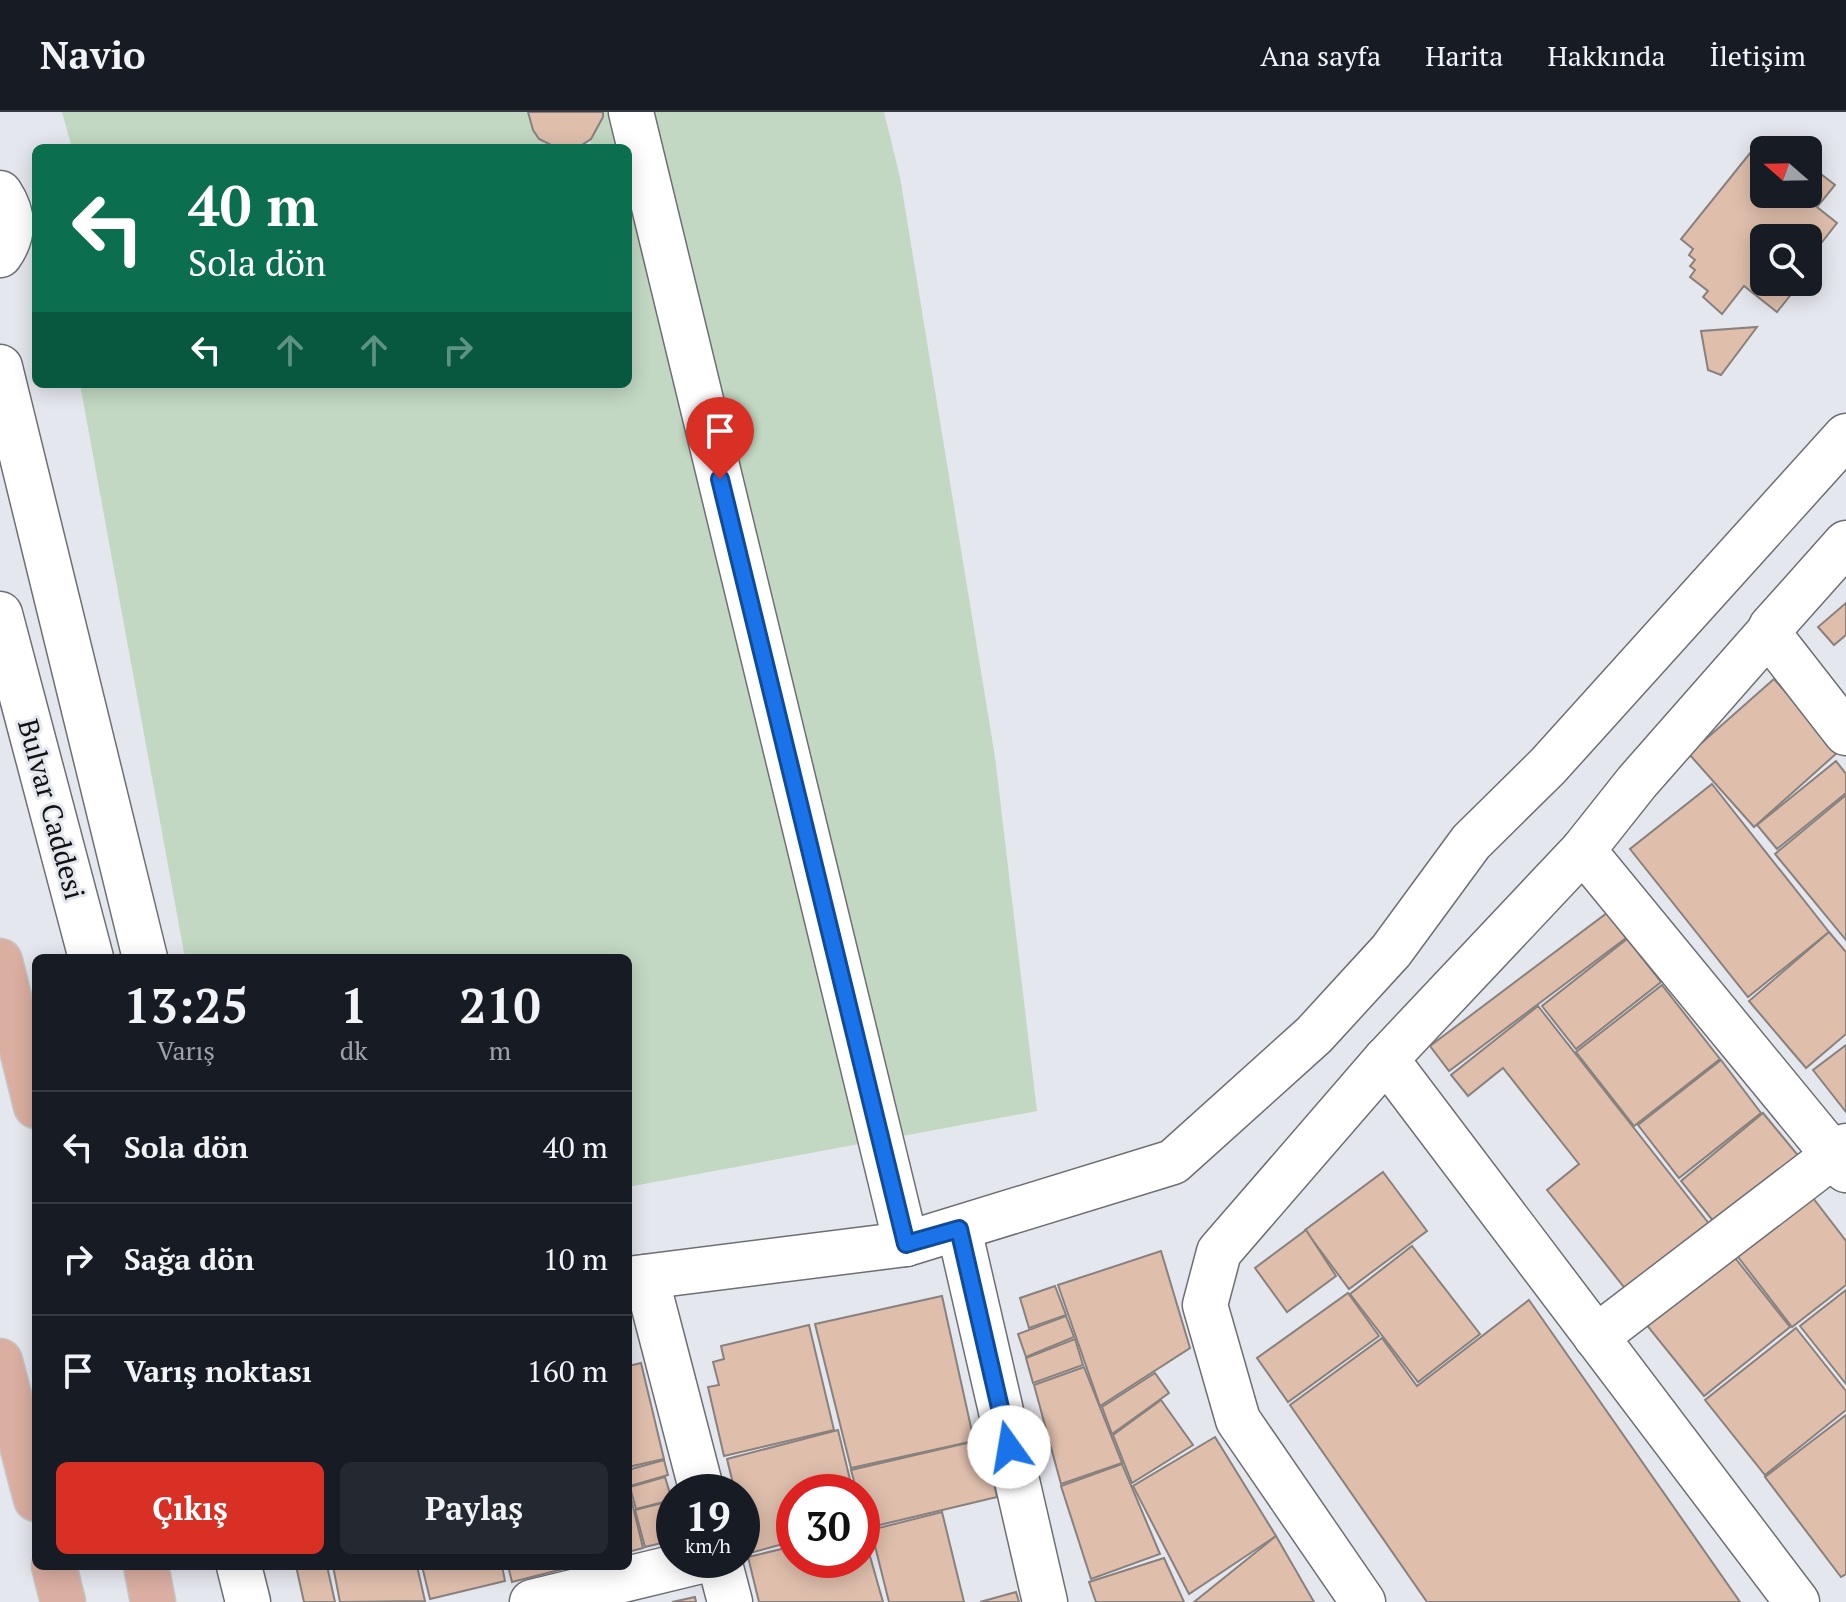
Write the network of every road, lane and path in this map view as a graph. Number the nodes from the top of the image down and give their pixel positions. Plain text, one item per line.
1 (631, 112) edge
2 (0, 193) edge
3 (0, 255) edge
4 (0, 367) edge
5 (1846, 436) edge
6 (1846, 543) edge
7 (0, 614) edge
8 (1768, 633) junction
9 (1846, 733) edge
10 (1583, 850) junction
11 (90, 954) edge
12 (144, 954) edge
13 (0, 961) edge
14 (1386, 1059) junction
15 (32, 1090) edge
16 (1842, 1157) edge
17 (959, 1229) junction
18 (906, 1244) junction
19 (637, 1278) edge
20 (1596, 1337) junction
21 (0, 1361) edge
22 (697, 1474) edge
23 (32, 1484) edge
24 (55, 1570) edge
25 (147, 1570) edge
26 (240, 1570) edge
27 (656, 1572) edge
28 (724, 1578) edge
29 (63, 1602) edge
30 (153, 1602) edge
31 (248, 1602) edge
32 (532, 1602) edge
33 (730, 1602) edge
34 (1045, 1602) edge
35 (1363, 1602) edge
36 (1797, 1602) edge

1 - 18 street
2 - 3 street
4 - 12 street
5 - 17 street
6 - 8 street
7 - 11 street, Bulvar Caddesi
8 - 9 street
8 - 10 street
10 - 14 street
10 - 16 street
13 - 15 main road
14 - 20 street
14 - 35 street
16 - 20 street
17 - 18 street
17 - 34 street
18 - 19 street
19 - 22 street
20 - 36 street
21 - 23 main road
24 - 29 main road
25 - 30 main road
26 - 31 street
27 - 32 street
28 - 33 street

